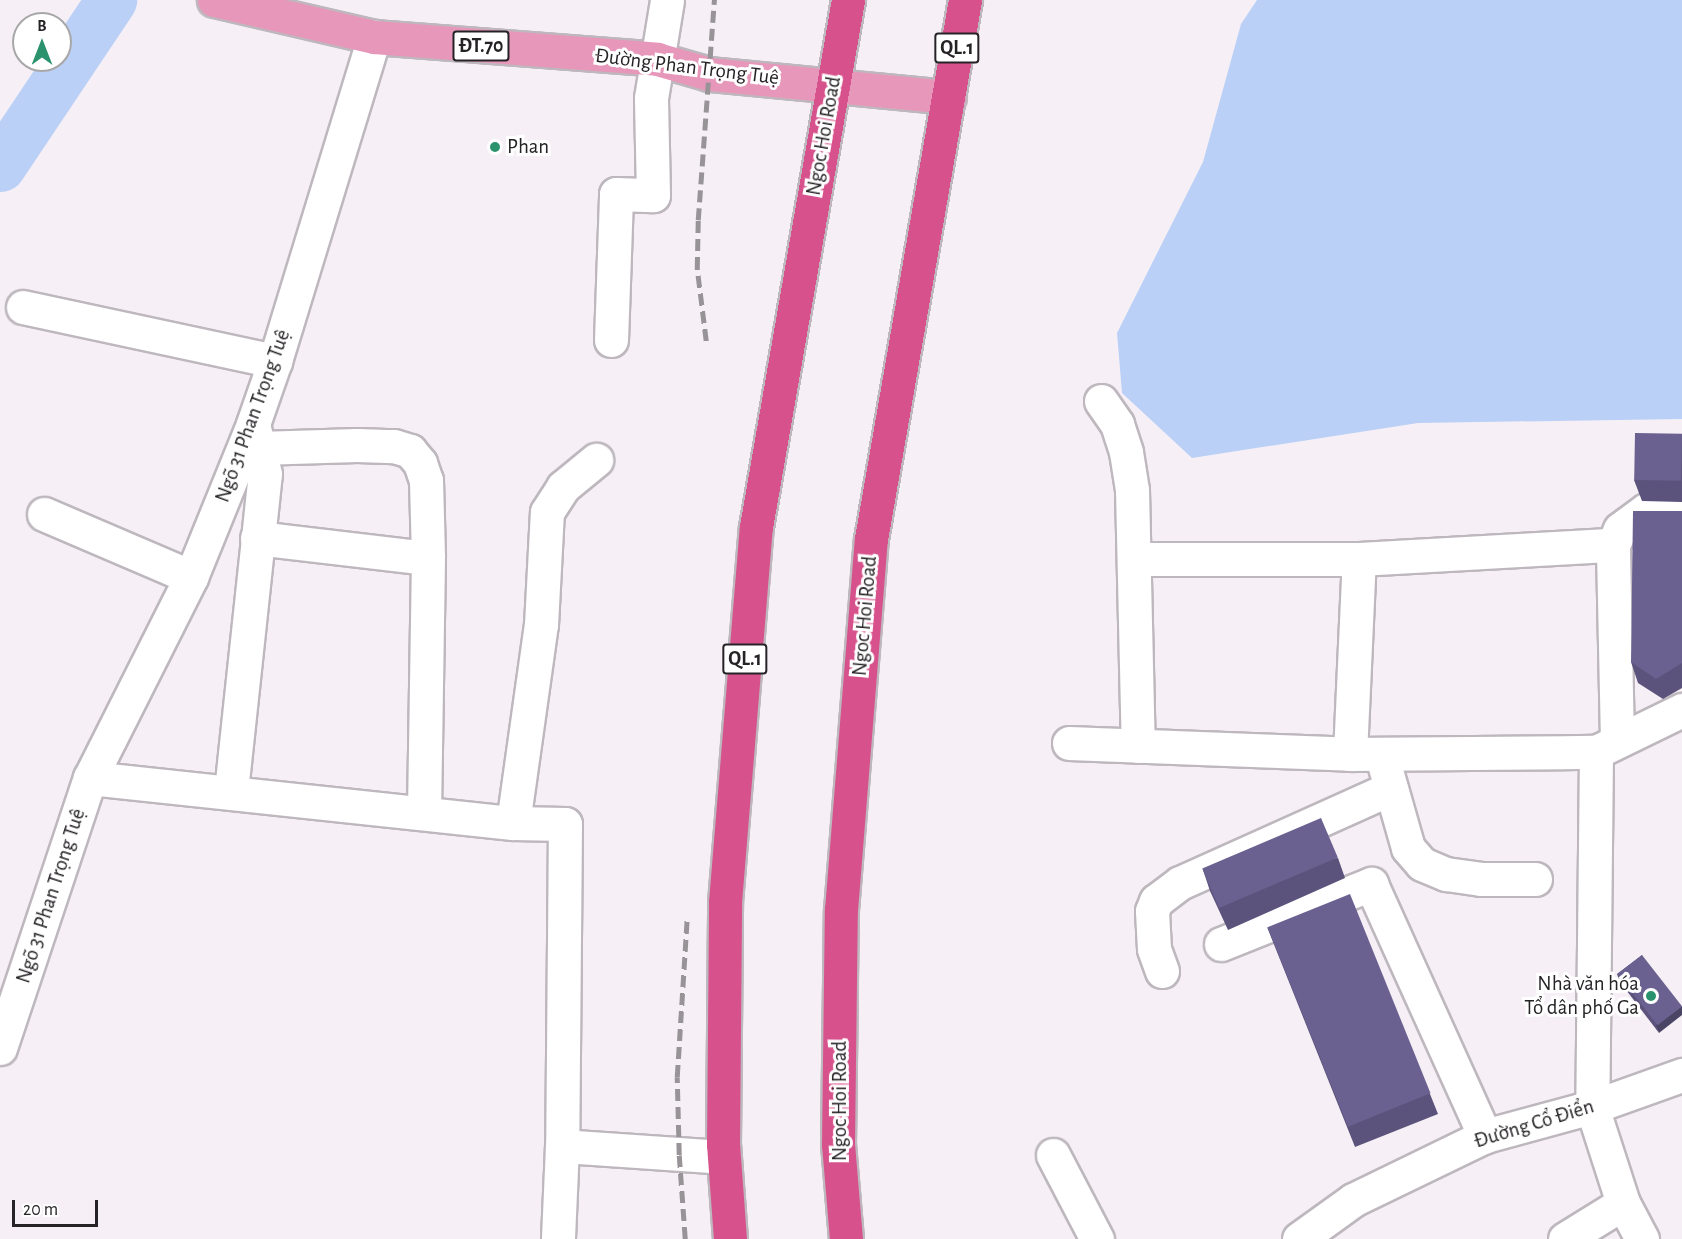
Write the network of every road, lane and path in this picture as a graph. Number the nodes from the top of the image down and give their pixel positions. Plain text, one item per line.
1 (667, 0) edge
2 (848, 0) edge
3 (965, 0) edge
4 (231, 2) edge
5 (374, 37) junction
6 (657, 59) junction
7 (833, 85) junction
8 (949, 97) junction
9 (23, 307) dead end
10 (611, 340) dead end
11 (275, 361) junction
12 (1101, 401) dead end
13 (256, 436) junction
14 (596, 460) dead end
15 (1682, 510) edge
16 (44, 514) dead end
17 (257, 538) junction
18 (1614, 545) junction
19 (428, 558) junction
20 (1136, 559) junction
21 (1359, 559) junction
22 (191, 577) junction
23 (1682, 710) edge
24 (1069, 743) dead end
25 (1138, 746) junction
26 (1606, 747) junction
27 (1366, 754) junction
28 (90, 778) junction
29 (1391, 788) junction
30 (231, 791) junction
31 (424, 813) junction
32 (513, 823) junction
33 (1534, 879) dead end
34 (1221, 944) edge
35 (1162, 971) dead end
36 (0, 1048) edge
37 (1682, 1075) edge
38 (1592, 1107) junction
39 (1485, 1136) junction
40 (562, 1146) junction
41 (1053, 1155) dead end
42 (724, 1157) junction
43 (1623, 1203) junction
44 (558, 1239) edge
45 (730, 1239) edge
46 (846, 1239) edge
47 (1097, 1239) edge
48 (1299, 1239) edge
49 (1565, 1239) edge
50 (1642, 1239) edge

1 - 6 street
2 - 7 highway, Ngoc Hoi Road / QL.1
3 - 8 highway, Ngoc Hoi Road / QL.1
4 - 5 main road, Đường Phan Trọng Tuệ / ĐT.70
5 - 6 main road, Đường Phan Trọng Tuệ / ĐT.70
5 - 11 street, Ngõ 31 Phan Trọng Tuệ
6 - 7 main road, Đường Phan Trọng Tuệ / ĐT.70
6 - 10 street
7 - 8 main road, Đường Phan Trọng Tuệ / ĐT.70
7 - 42 highway, Ngoc Hoi Road / QL.1
8 - 46 highway, Ngoc Hoi Road / QL.1
9 - 11 street
11 - 13 street, Ngõ 31 Phan Trọng Tuệ
12 - 20 street
13 - 17 street
13 - 19 street
13 - 22 street, Ngõ 31 Phan Trọng Tuệ
14 - 32 street
15 - 18 street
16 - 22 street
17 - 19 street
17 - 30 street
18 - 21 street
18 - 26 street
19 - 31 street
20 - 21 street
20 - 25 street
21 - 27 street
22 - 28 street, Ngõ 31 Phan Trọng Tuệ
23 - 26 street
24 - 25 street
25 - 27 street
26 - 27 street
26 - 38 street
27 - 29 street
28 - 30 street
28 - 36 street, Ngõ 31 Phan Trọng Tuệ
29 - 33 street
29 - 35 street
30 - 31 street
31 - 32 street
32 - 40 street
34 - 39 street
37 - 38 street, Đường Cổ Điển
38 - 39 street, Đường Cổ Điển
38 - 43 street
39 - 48 street, Đường Cổ Điển
40 - 42 street
40 - 44 street
41 - 47 street
42 - 45 highway, Ngoc Hoi Road / QL.1
43 - 49 street
43 - 50 street

